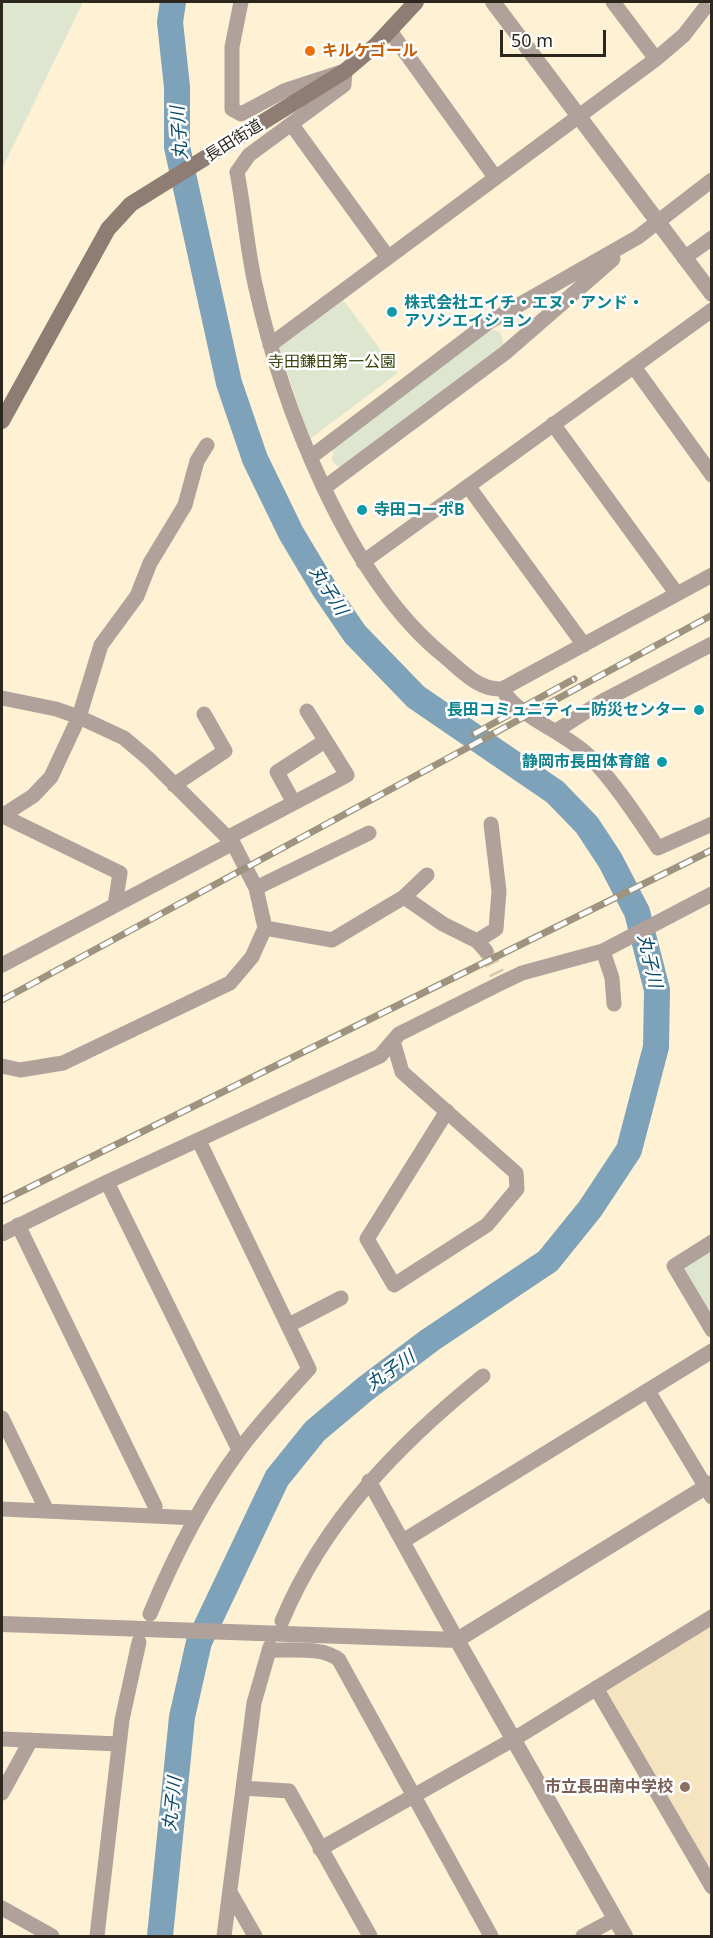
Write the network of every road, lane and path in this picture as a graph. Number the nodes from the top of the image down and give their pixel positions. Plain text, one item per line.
1 (241, 2) edge
2 (416, 2) edge
3 (493, 2) edge
4 (613, 2) edge
5 (705, 4) edge
6 (390, 31) junction
7 (656, 59) junction
8 (345, 71) junction
9 (578, 115) junction
10 (292, 125) junction
11 (495, 177) junction
12 (711, 180) edge
13 (657, 222) junction
14 (638, 237) junction
15 (711, 238) edge
16 (387, 256) junction
17 (684, 258) junction
18 (711, 294) edge
19 (711, 310) edge
20 (270, 345) junction
21 (634, 367) junction
22 (2, 421) edge
23 (553, 424) junction
24 (207, 445) dead end
25 (311, 457) junction
26 (711, 475) edge
27 (468, 486) junction
28 (324, 488) junction
29 (363, 562) junction
30 (711, 575) edge
31 (677, 594) junction
32 (711, 644) edge
33 (584, 645) junction
34 (502, 689) junction
35 (2, 698) edge
36 (307, 711) dead end
37 (204, 714) dead end
38 (79, 717) junction
39 (556, 731) junction
40 (325, 741) junction
41 (174, 785) junction
42 (294, 803) junction
43 (2, 816) edge
44 (491, 824) dead end
45 (711, 824) edge
46 (369, 833) dead end
47 (230, 840) junction
48 (427, 875) dead end
49 (256, 888) junction
50 (711, 894) edge
51 (404, 897) junction
52 (115, 905) junction
53 (265, 928) junction
54 (605, 950) junction
55 (2, 965) edge
56 (614, 1004) dead end
57 (393, 1041) junction
58 (2, 1066) edge
59 (447, 1111) junction
60 (199, 1141) junction
61 (107, 1182) junction
62 (18, 1225) junction
63 (2, 1234) edge
64 (711, 1242) edge
65 (341, 1298) dead end
66 (289, 1325) junction
67 (711, 1330) edge
68 (711, 1351) edge
69 (483, 1376) dead end
70 (648, 1391) junction
71 (2, 1419) edge
72 (239, 1450) junction
73 (369, 1481) junction
74 (709, 1489) edge
75 (2, 1509) edge
76 (46, 1511) junction
77 (155, 1516) junction
78 (196, 1518) junction
79 (403, 1541) junction
80 (150, 1614) dead end
81 (711, 1617) edge
82 (282, 1621) dead end
83 (2, 1624) edge
84 (457, 1640) junction
85 (139, 1642) dead end
86 (596, 1688) junction
87 (2, 1739) edge
88 (514, 1739) junction
89 (31, 1740) junction
90 (119, 1744) junction
91 (243, 1788) junction
92 (2, 1793) edge
93 (415, 1796) junction
94 (320, 1849) junction
95 (711, 1887) edge
96 (231, 1894) junction
97 (2, 1908) edge
98 (615, 1919) junction
99 (52, 1936) edge
100 (97, 1936) edge
101 (224, 1936) edge
102 (255, 1936) edge
103 (370, 1936) edge
104 (491, 1936) edge
105 (583, 1936) edge
106 (625, 1936) edge

1 - 8 street
2 - 6 main road, 長田街道
3 - 9 street
4 - 7 street
5 - 7 street
6 - 8 main road, 長田街道
6 - 11 street
7 - 9 street
8 - 10 street
8 - 22 main road, 長田街道
9 - 11 street
9 - 13 street
10 - 16 street
10 - 20 street
11 - 16 street
12 - 13 street
13 - 14 street
13 - 17 street
14 - 25 street
14 - 28 street
15 - 17 street
16 - 20 street
17 - 18 street
19 - 21 street
20 - 25 street
21 - 23 street
21 - 26 street
23 - 27 street
23 - 31 street
24 - 38 street
25 - 28 street
27 - 29 street
27 - 33 street
28 - 29 street
29 - 34 street
30 - 31 street
31 - 33 street
32 - 39 street
33 - 34 street
34 - 39 street
35 - 38 street
36 - 40 street
37 - 41 street
38 - 41 street
38 - 43 street
39 - 45 street
40 - 42 street
40 - 42 street
41 - 47 street
42 - 47 street
43 - 52 street
44 - 51 street
46 - 49 street
47 - 49 street
47 - 52 street
48 - 51 street
49 - 53 street
50 - 54 street
51 - 53 street
52 - 55 street
53 - 58 street
54 - 56 street
54 - 57 street
57 - 59 street
57 - 60 street
59 - 59 street
60 - 61 street
60 - 66 street
61 - 62 street
61 - 72 street
62 - 63 street
62 - 77 street
64 - 67 street
65 - 66 street
66 - 72 street
68 - 70 street
69 - 73 street
70 - 74 street
70 - 79 street
71 - 76 street
72 - 78 street
73 - 79 street
73 - 82 street
74 - 84 street
75 - 76 street
76 - 77 street
77 - 78 street
78 - 80 street
79 - 84 street
81 - 86 street
83 - 84 street
84 - 88 street
85 - 90 street
86 - 88 street
86 - 95 street
87 - 89 street
88 - 93 street
88 - 98 street
89 - 90 street
89 - 92 street
90 - 100 street
91 - 93 street
91 - 94 street
91 - 96 street
93 - 94 street
93 - 104 street
94 - 103 street
96 - 101 street
96 - 102 street
97 - 99 street
98 - 105 street
98 - 106 street

